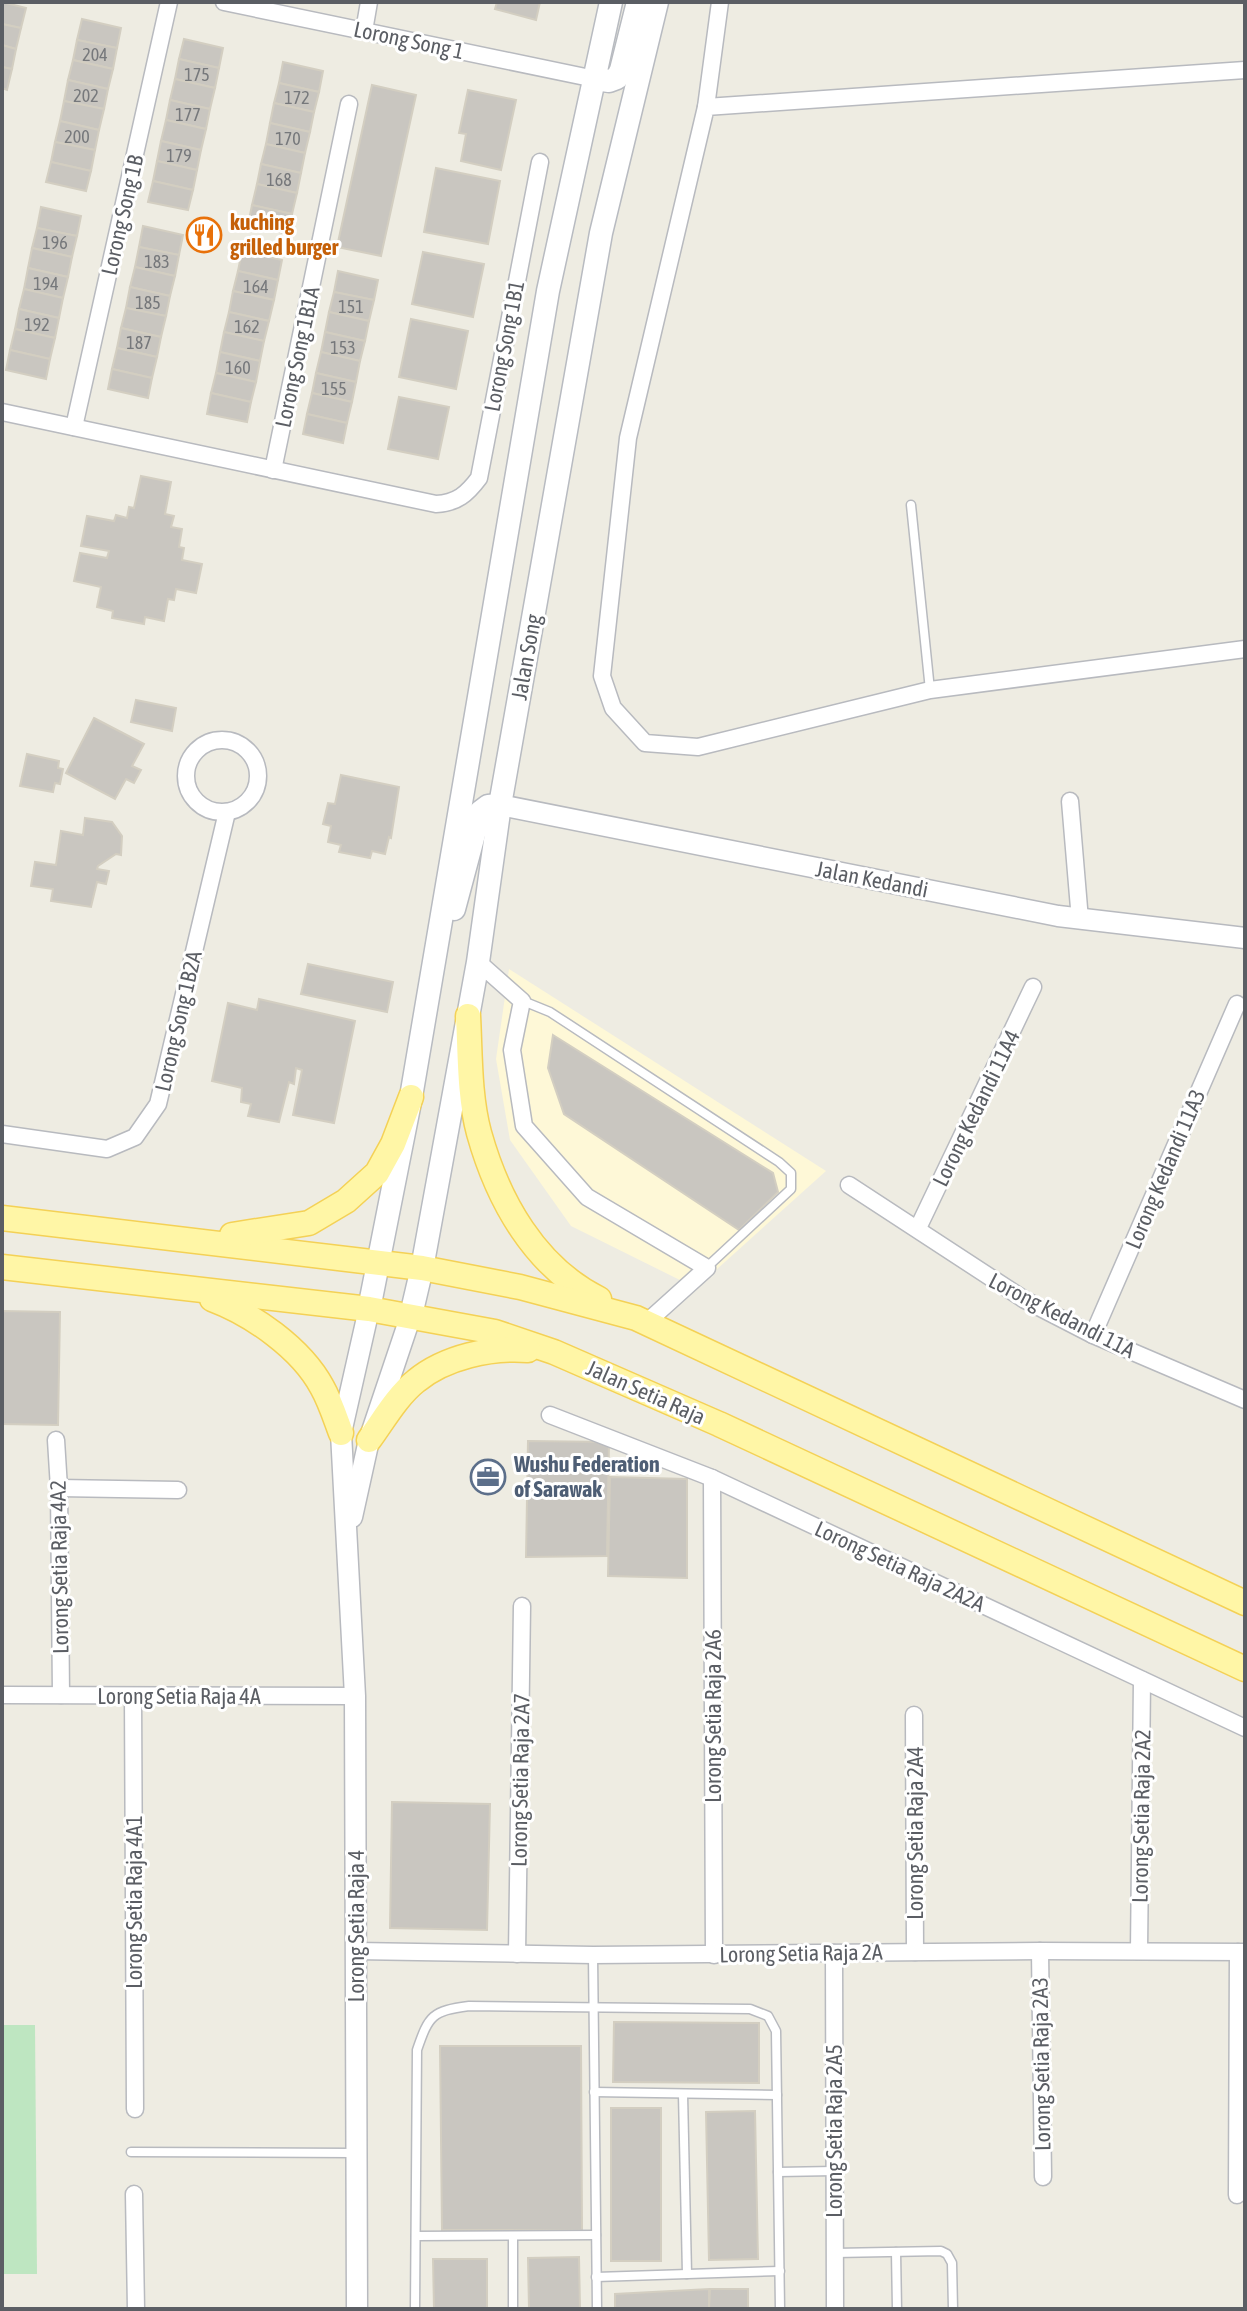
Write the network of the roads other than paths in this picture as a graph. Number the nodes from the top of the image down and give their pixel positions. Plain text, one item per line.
1 (169, 2) edge
2 (224, 2) edge
3 (369, 2) edge
4 (611, 2) edge
5 (638, 2) edge
6 (657, 2) edge
7 (720, 2) edge
8 (364, 31) junction
9 (1245, 70) edge
10 (595, 79) junction
11 (349, 104) dead end
12 (706, 107) junction
13 (540, 162) dead end
14 (2, 412) edge
15 (74, 427) junction
16 (273, 470) junction
17 (911, 505) dead end
18 (1245, 649) edge
19 (930, 690) junction
20 (1070, 801) dead end
21 (500, 805) junction
22 (227, 812) junction
23 (1080, 920) junction
24 (1245, 938) edge
25 (478, 962) junction
26 (433, 967) junction
27 (1033, 987) dead end
28 (522, 1001) junction
29 (1237, 1004) dead end
30 (468, 1016) junction
31 (411, 1097) junction
32 (2, 1134) edge
33 (849, 1185) dead end
34 (2, 1218) edge
35 (918, 1228) junction
36 (190, 1240) junction
37 (378, 1262) junction
38 (2, 1267) edge
39 (422, 1268) junction
40 (707, 1268) junction
41 (184, 1289) junction
42 (369, 1309) junction
43 (411, 1315) junction
44 (641, 1320) junction
45 (1093, 1335) junction
46 (554, 1352) junction
47 (1245, 1400) edge
48 (550, 1415) dead end
49 (341, 1433) junction
50 (56, 1440) dead end
51 (369, 1440) junction
52 (712, 1478) junction
53 (59, 1488) junction
54 (178, 1490) dead end
55 (347, 1544) junction
56 (1245, 1603) edge
57 (522, 1606) dead end
58 (1245, 1669) edge
59 (1142, 1680) junction
60 (2, 1695) edge
61 (61, 1695) junction
62 (133, 1696) junction
63 (355, 1696) junction
64 (914, 1715) dead end
65 (1245, 1728) edge
66 (356, 1951) junction
67 (1040, 1951) junction
68 (1139, 1951) junction
69 (915, 1952) junction
70 (1242, 1952) edge
71 (834, 1953) junction
72 (517, 1954) junction
73 (593, 1955) junction
74 (714, 1955) junction
75 (594, 2008) junction
76 (594, 2092) junction
77 (683, 2094) junction
78 (777, 2095) junction
79 (135, 2109) dead end
80 (131, 2152) dead end
81 (356, 2153) junction
82 (834, 2171) junction
83 (778, 2172) junction
84 (1043, 2177) dead end
85 (134, 2194) dead end
86 (1237, 2195) dead end
87 (596, 2235) junction
88 (416, 2236) junction
89 (513, 2236) junction
90 (896, 2252) junction
91 (835, 2253) junction
92 (780, 2271) junction
93 (687, 2274) junction
94 (596, 2277) junction
95 (136, 2309) edge
96 (357, 2309) edge
97 (415, 2309) edge
98 (513, 2309) edge
99 (597, 2309) edge
100 (780, 2309) edge
101 (835, 2309) edge
102 (897, 2309) edge
103 (953, 2309) edge

1 - 15 street, Lorong Song 1B
2 - 8 street, Lorong Song 1
3 - 8 street
4 - 10 main road, Jalan Song
5 - 10 main road
6 - 21 main road, Jalan Song
7 - 12 street
8 - 10 street, Lorong Song 1
9 - 12 street
10 - 26 main road, Jalan Song
11 - 16 street, Lorong Song 1B1A
12 - 19 street
13 - 16 street, Lorong Song 1B1
14 - 15 street
15 - 16 street
17 - 19 lane
18 - 19 street
20 - 23 street
21 - 23 street, Jalan Kedandi
21 - 25 main road, Jalan Song
21 - 26 main road
22 - 22 street
22 - 32 street, Lorong Song 1B2A
23 - 24 street, Jalan Kedandi
25 - 28 street
25 - 30 main road, Jalan Song
26 - 31 main road, Jalan Song
27 - 35 street, Lorong Kedandi 11A4
28 - 40 street
28 - 40 lane
29 - 45 street, Lorong Kedandi 11A3
30 - 39 main road, Jalan Song
30 - 44 main road
31 - 36 main road
31 - 37 main road, Jalan Song
33 - 35 street, Lorong Kedandi 11A
34 - 36 main road
35 - 45 street, Lorong Kedandi 11A
36 - 37 main road
37 - 39 main road
37 - 42 main road, Jalan Song
38 - 41 main road, Jalan Setia Raja
39 - 43 main road, Jalan Song
39 - 44 main road
40 - 44 street
41 - 42 main road, Jalan Setia Raja
41 - 49 main road
42 - 43 main road, Jalan Setia Raja
42 - 49 street, Lorong Setia Raja 4
43 - 46 main road, Jalan Setia Raja
43 - 51 street, Lorong Setia Raja 4
44 - 56 main road
45 - 47 street, Lorong Kedandi 11A
46 - 51 main road
46 - 58 main road, Jalan Setia Raja
48 - 52 street, Lorong Setia Raja 2A2A
49 - 55 street, Lorong Setia Raja 4
50 - 53 street, Lorong Setia Raja 4A2
51 - 55 street, Lorong Setia Raja 4
52 - 59 street, Lorong Setia Raja 2A2A
52 - 74 street, Lorong Setia Raja 2A6
53 - 54 street
53 - 61 street, Lorong Setia Raja 4A2
55 - 63 street, Lorong Setia Raja 4
57 - 72 street, Lorong Setia Raja 2A7
59 - 65 street, Lorong Setia Raja 2A2A
59 - 68 street, Lorong Setia Raja 2A2
60 - 61 street, Lorong Setia Raja 4A
61 - 62 street, Lorong Setia Raja 4A
62 - 63 street, Lorong Setia Raja 4A
62 - 79 street, Lorong Setia Raja 4A1
63 - 66 street, Lorong Setia Raja 4
64 - 69 street, Lorong Setia Raja 2A4
66 - 72 street, Lorong Setia Raja 2A
66 - 81 street, Lorong Setia Raja 4
67 - 68 street, Lorong Setia Raja 2A
67 - 69 street, Lorong Setia Raja 2A
67 - 84 street, Lorong Setia Raja 2A3
68 - 70 street, Lorong Setia Raja 2A
69 - 71 street, Lorong Setia Raja 2A
70 - 86 street
71 - 74 street, Lorong Setia Raja 2A
71 - 82 street, Lorong Setia Raja 2A5
72 - 73 street, Lorong Setia Raja 2A
73 - 74 street, Lorong Setia Raja 2A
73 - 75 lane
75 - 76 lane
75 - 78 lane
75 - 88 lane
76 - 77 lane
76 - 87 lane
77 - 78 lane
77 - 93 lane
78 - 83 lane
80 - 81 lane
81 - 96 street, Lorong Setia Raja 4
82 - 83 lane
82 - 91 street, Lorong Setia Raja 2A5
83 - 92 lane
85 - 95 street
87 - 89 lane
87 - 94 lane
88 - 89 lane
88 - 97 lane
89 - 98 lane
90 - 91 lane
90 - 102 lane
90 - 103 lane
91 - 101 street, Lorong Setia Raja 2A5
92 - 93 lane
92 - 100 lane
93 - 94 lane
94 - 99 lane

